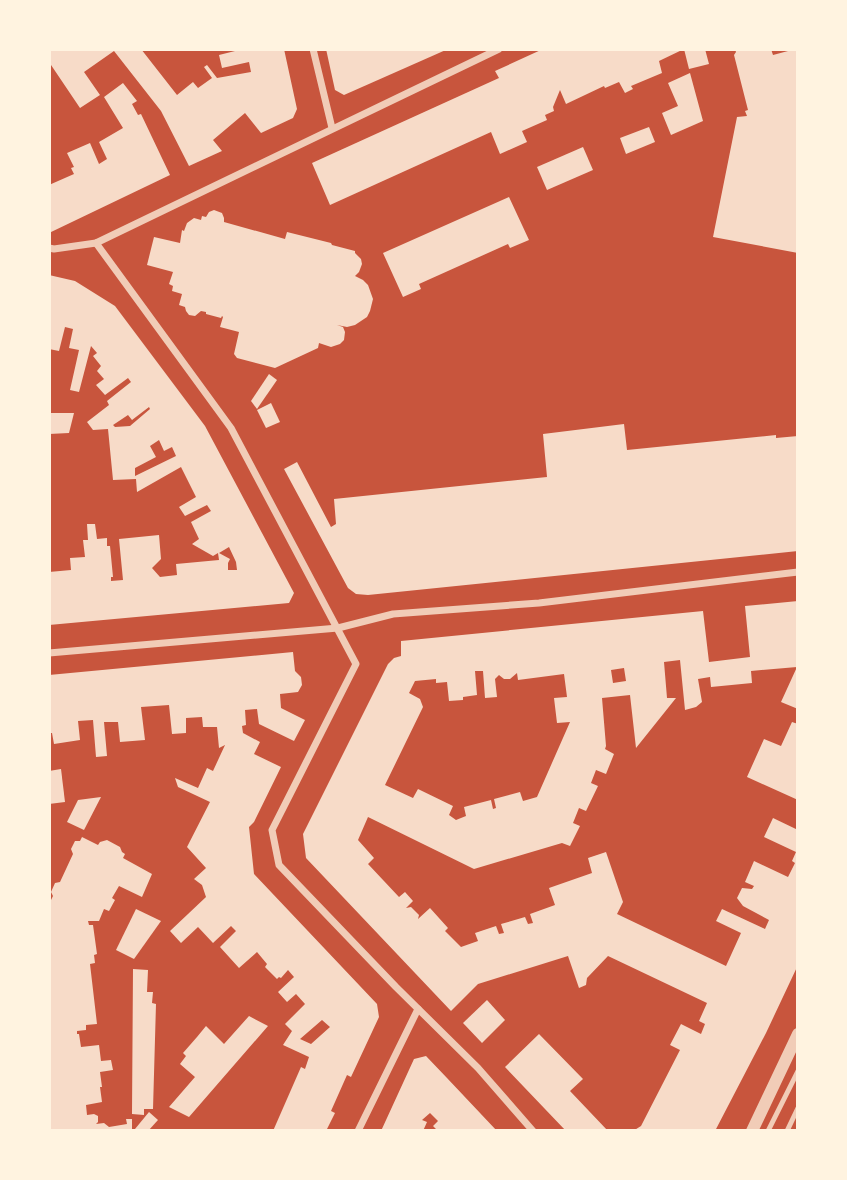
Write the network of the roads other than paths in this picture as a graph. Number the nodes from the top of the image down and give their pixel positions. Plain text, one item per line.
1 (313, 49) edge
2 (499, 49) edge
3 (332, 128) junction
4 (96, 243) junction
5 (49, 248) edge
6 (798, 572) edge
7 (338, 628) junction
8 (49, 653) edge
9 (418, 1009) junction
10 (798, 1034) edge
11 (798, 1071) edge
12 (798, 1108) edge
13 (358, 1131) edge
14 (533, 1131) edge
15 (752, 1131) edge
16 (768, 1131) edge
17 (787, 1131) edge

1 - 3 street
2 - 3 street
3 - 4 street
4 - 5 street
4 - 7 street
6 - 7 street
7 - 8 street
7 - 9 street
9 - 13 street
9 - 14 street
10 - 15 street
11 - 16 lane
12 - 17 lane

